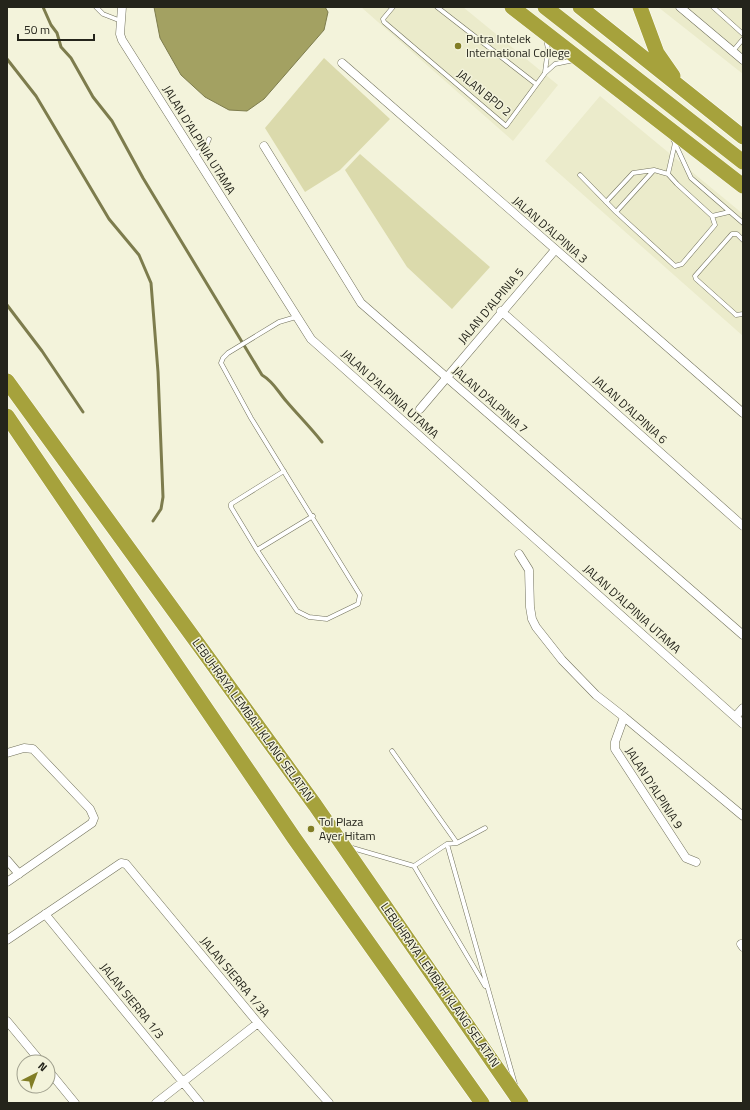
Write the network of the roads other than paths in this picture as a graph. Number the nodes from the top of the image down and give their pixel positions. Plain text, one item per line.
1 (96, 7) edge
2 (122, 7) edge
3 (393, 7) edge
4 (437, 7) edge
5 (512, 7) edge
6 (545, 7) edge
7 (580, 7) edge
8 (640, 7) edge
9 (680, 7) edge
10 (713, 7) edge
11 (121, 21) junction
12 (543, 31) junction
13 (743, 34) edge
14 (743, 39) edge
15 (733, 51) junction
16 (580, 60) junction
17 (743, 60) edge
18 (342, 63) dead end
19 (545, 72) junction
20 (536, 84) junction
21 (685, 92) junction
22 (666, 126) junction
23 (743, 137) edge
24 (209, 139) dead end
25 (675, 143) junction
26 (264, 146) dead end
27 (194, 156) junction
28 (743, 162) edge
29 (654, 170) junction
30 (668, 174) junction
31 (580, 175) dead end
32 (743, 186) edge
33 (606, 202) junction
34 (616, 212) junction
35 (729, 212) junction
36 (712, 216) junction
37 (743, 223) edge
38 (743, 240) edge
39 (555, 250) junction
40 (501, 311) junction
41 (743, 314) edge
42 (296, 317) junction
43 (446, 378) junction
44 (7, 381) edge
45 (420, 409) dead end
46 (743, 413) edge
47 (7, 416) edge
48 (284, 470) junction
49 (313, 516) junction
50 (743, 526) edge
51 (257, 550) junction
52 (519, 554) dead end
53 (743, 635) edge
54 (743, 708) edge
55 (624, 717) junction
56 (735, 717) junction
57 (743, 724) edge
58 (392, 751) dead end
59 (7, 753) edge
60 (743, 816) edge
61 (485, 828) dead end
62 (457, 843) junction
63 (447, 844) junction
64 (343, 846) junction
65 (7, 860) edge
66 (696, 862) dead end
67 (414, 866) junction
68 (19, 874) junction
69 (7, 882) edge
70 (45, 914) junction
71 (7, 940) edge
72 (489, 991) junction
73 (7, 1021) edge
74 (258, 1023) junction
75 (34, 1054) edge
76 (56, 1080) edge
77 (182, 1082) junction
78 (75, 1103) edge
79 (156, 1103) edge
80 (200, 1103) edge
81 (329, 1103) edge
82 (482, 1103) edge
83 (521, 1103) edge

1 - 11 lane
2 - 11 street, JALAN D'ALPINIA UTAMA
3 - 20 lane, JALAN BPD 2
4 - 20 lane
5 - 12 highway
6 - 28 highway
7 - 21 highway
8 - 21 highway
9 - 15 street
10 - 13 lane
11 - 27 street, JALAN D'ALPINIA UTAMA
12 - 16 highway
12 - 19 lane
14 - 15 lane
15 - 17 street
16 - 19 lane
16 - 22 highway
18 - 39 street, JALAN D'ALPINIA 3
19 - 20 lane
21 - 23 highway
22 - 25 lane
22 - 32 highway
24 - 27 lane
25 - 30 lane
25 - 35 lane
26 - 43 street, JALAN D'ALPINIA 7
27 - 42 street, JALAN D'ALPINIA UTAMA
29 - 30 lane
29 - 33 lane
29 - 34 lane
30 - 36 lane
31 - 33 lane
33 - 34 lane
34 - 36 lane
35 - 36 lane
35 - 37 lane
38 - 41 lane
39 - 40 street, JALAN D'ALPINIA 5
39 - 46 street, JALAN D'ALPINIA 3
40 - 43 street, JALAN D'ALPINIA 5
40 - 50 street, JALAN D'ALPINIA 6
42 - 48 lane
42 - 56 street, JALAN D'ALPINIA UTAMA
43 - 45 street, JALAN D'ALPINIA 5
43 - 53 street, JALAN D'ALPINIA 7
44 - 64 highway, LEBUHRAYA LEMBAH KLANG SELATAN
47 - 82 highway
48 - 49 lane
48 - 51 lane
49 - 51 lane
49 - 51 lane
52 - 55 street, JALAN D'ALPINIA 9
54 - 56 street
55 - 60 street, JALAN D'ALPINIA 9
55 - 66 street, JALAN D'ALPINIA 9
56 - 57 street, JALAN D'ALPINIA UTAMA
58 - 62 lane
59 - 68 street
61 - 62 lane
62 - 63 lane
63 - 67 lane
63 - 72 lane
64 - 67 lane
64 - 83 highway, LEBUHRAYA LEMBAH KLANG SELATAN
65 - 68 street
67 - 72 lane
68 - 69 street
70 - 71 street
70 - 74 street, JALAN SIERRA 1/3A
70 - 77 street, JALAN SIERRA 1/3
72 - 83 lane
73 - 75 street
74 - 77 street
74 - 81 street, JALAN SIERRA 1/3A
76 - 78 street
77 - 79 street
77 - 80 street, JALAN SIERRA 1/3

